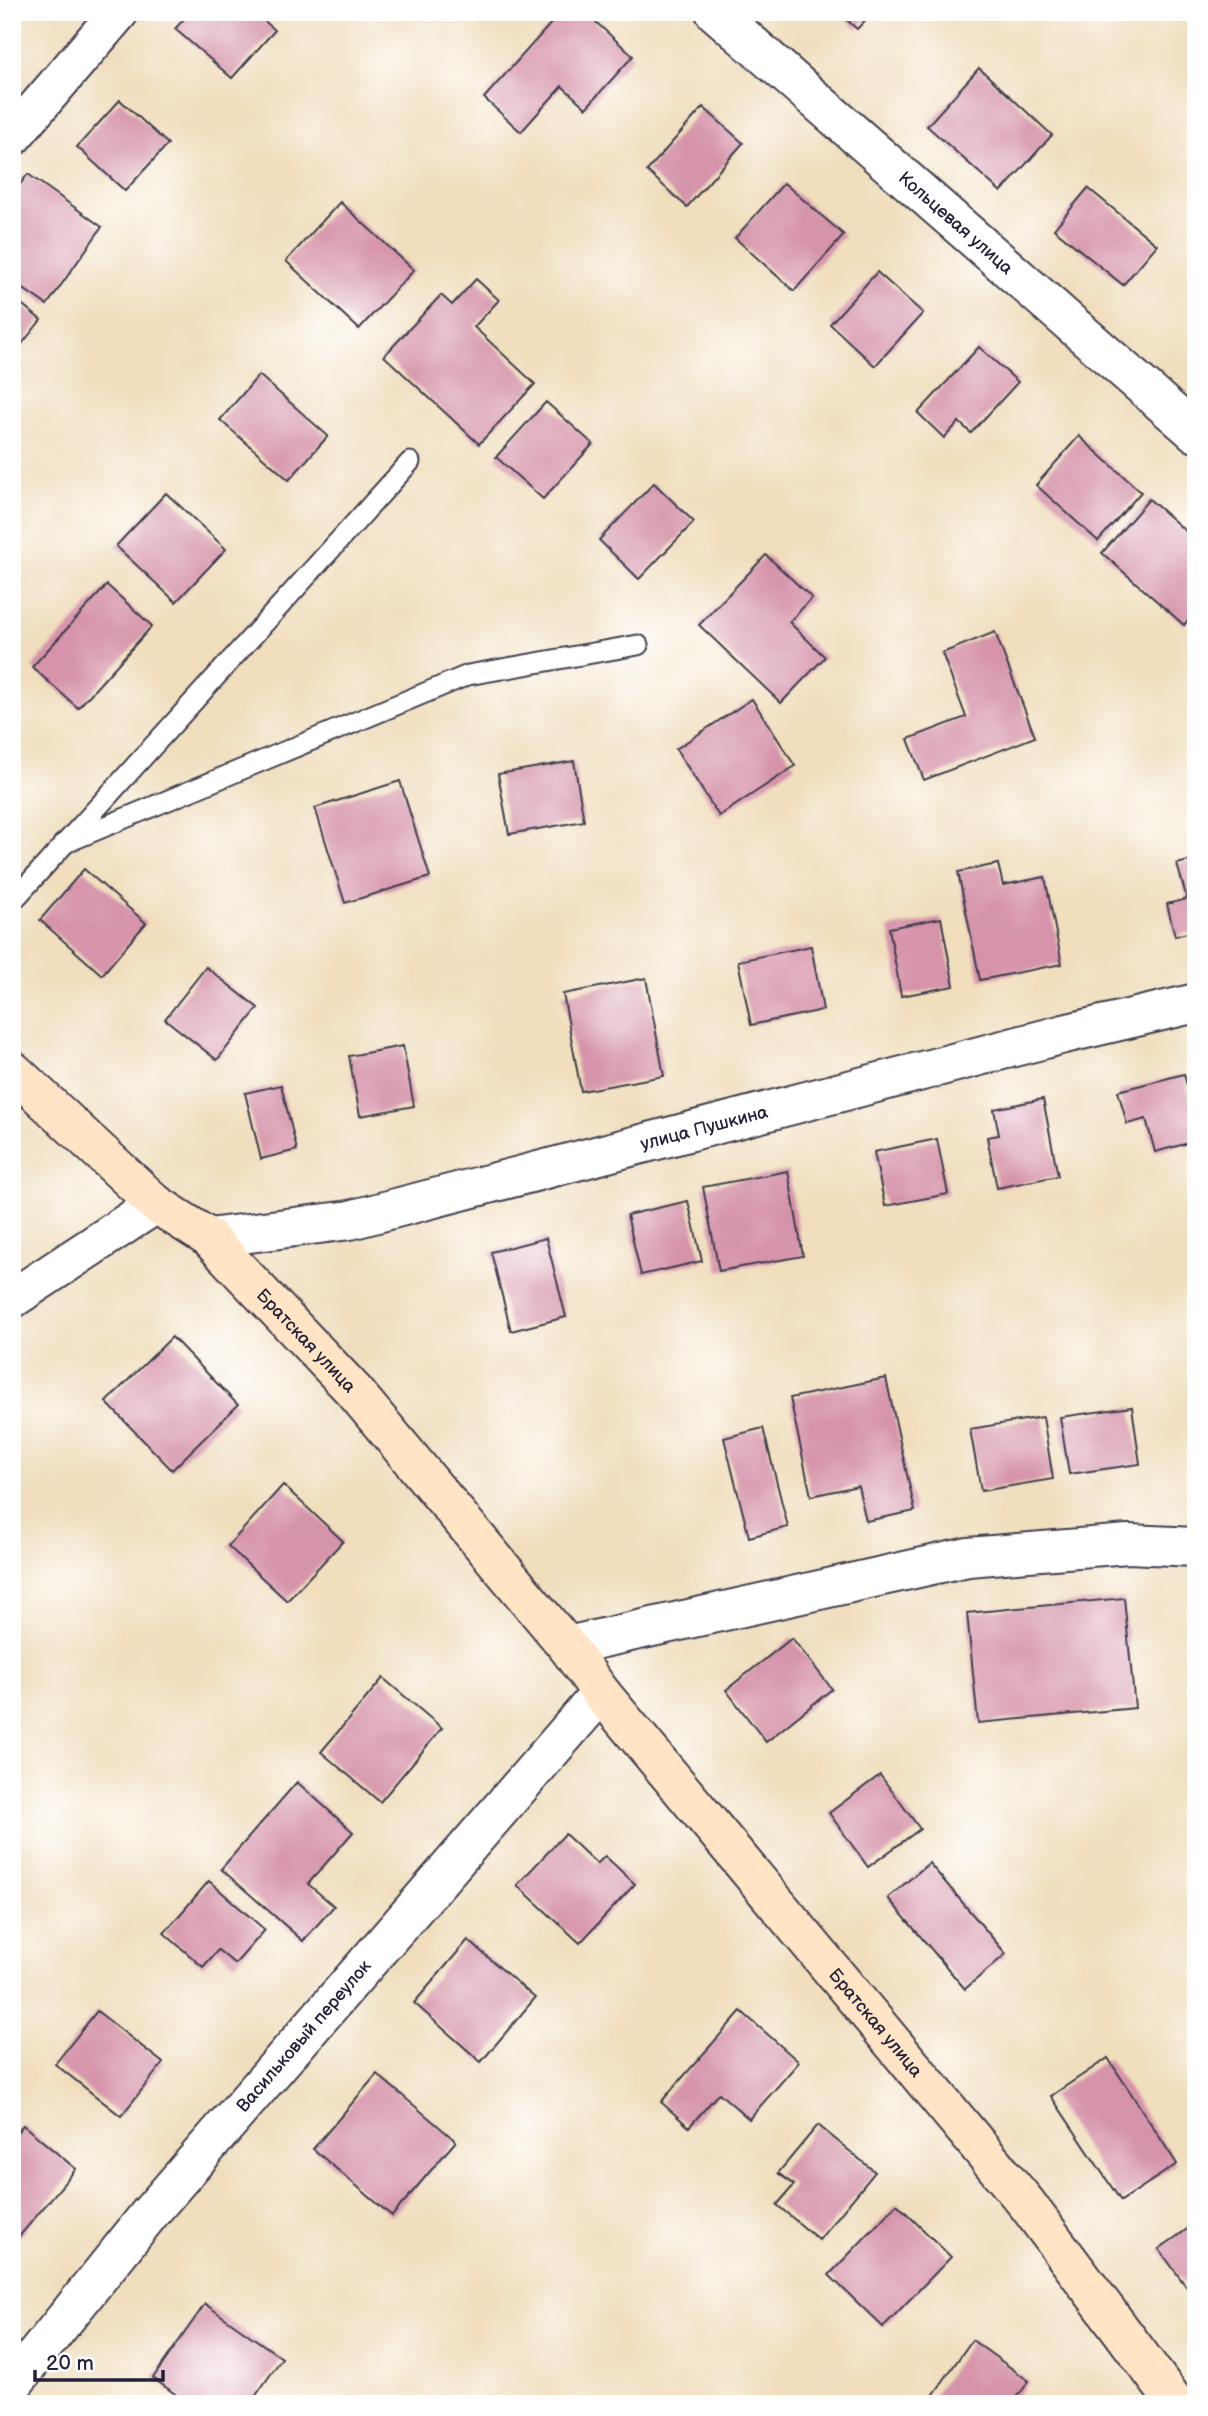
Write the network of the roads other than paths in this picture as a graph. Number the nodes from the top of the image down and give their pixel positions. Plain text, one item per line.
1 (119, 12) edge
2 (715, 12) edge
3 (12, 137) edge
4 (1196, 433) edge
5 (410, 462) dead end
6 (638, 645) dead end
7 (63, 844) junction
8 (12, 902) edge
9 (1196, 1003) edge
10 (12, 1070) edge
11 (156, 1203) junction
12 (209, 1238) junction
13 (12, 1299) edge
14 (1196, 1547) edge
15 (568, 1646) junction
16 (601, 1693) junction
17 (12, 2385) edge
18 (1177, 2404) edge

1 - 3 street
2 - 4 street, Кольцевая улица
5 - 7 lane
6 - 7 lane
7 - 8 lane
9 - 12 street, улица Пушкина
10 - 11 main road, Братская улица
11 - 12 main road, Братская улица
11 - 13 street
12 - 15 main road, Братская улица
14 - 15 street
15 - 16 main road, Братская улица
16 - 17 street, Васильковый переулок
16 - 18 main road, Братская улица

